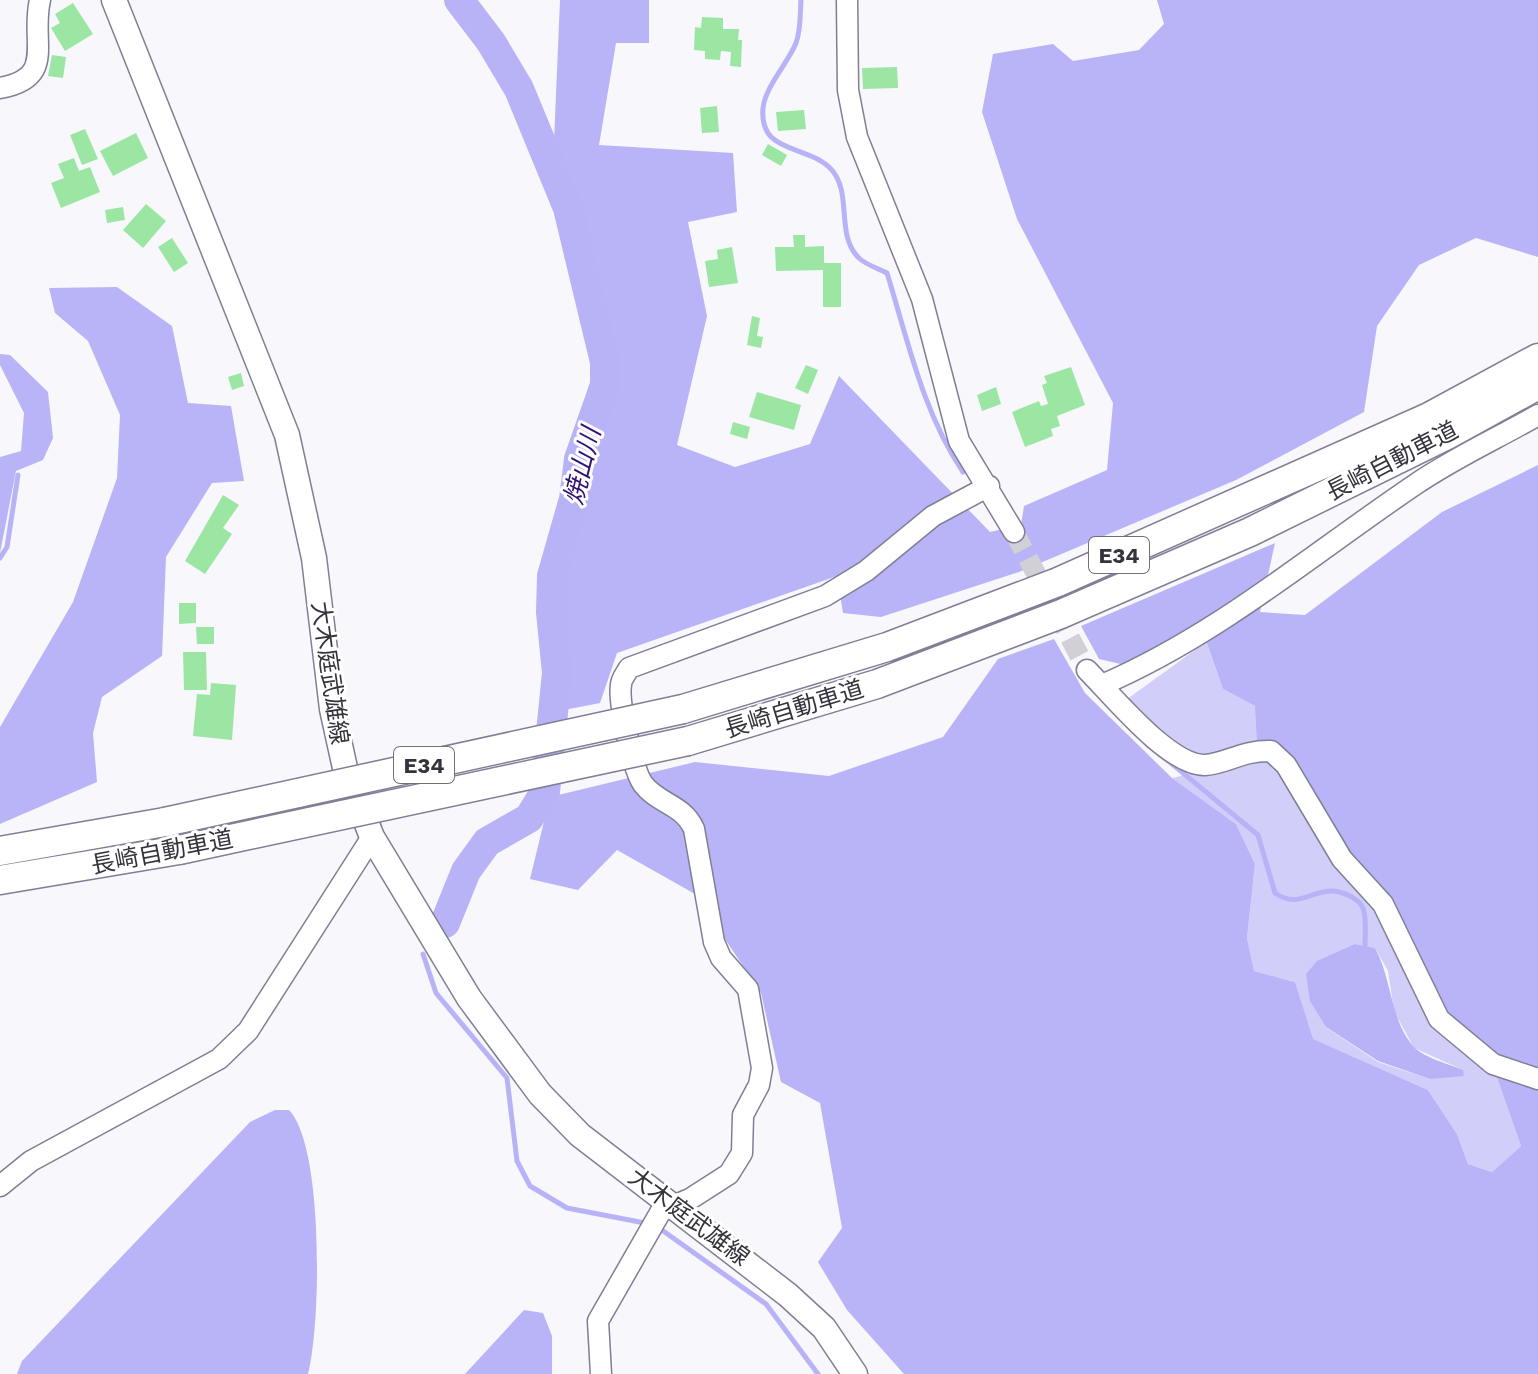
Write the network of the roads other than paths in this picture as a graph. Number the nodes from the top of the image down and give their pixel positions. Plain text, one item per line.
1 (40, 0) edge
2 (114, 0) edge
3 (847, 0) edge
4 (0, 88) edge
5 (1538, 358) edge
6 (1538, 385) edge
7 (1538, 415) edge
8 (989, 486) junction
9 (1014, 532) tunnel mouth
10 (1087, 670) tunnel mouth
11 (1102, 685) junction
12 (372, 837) junction
13 (0, 851) edge
14 (0, 880) edge
15 (1538, 1079) edge
16 (0, 1186) edge
17 (659, 1219) junction
18 (601, 1374) edge
19 (855, 1374) edge

1 - 4 street
2 - 12 main road, 大木庭武雄線
3 - 8 street
5 - 13 highway, 長崎自動車道 / E34, bridge
6 - 14 highway, 長崎自動車道 / E34, bridge
7 - 11 street
8 - 9 street
8 - 17 street
10 - 11 street
11 - 15 street
12 - 16 street
12 - 17 main road, 大木庭武雄線
17 - 18 street
17 - 19 main road, 大木庭武雄線

